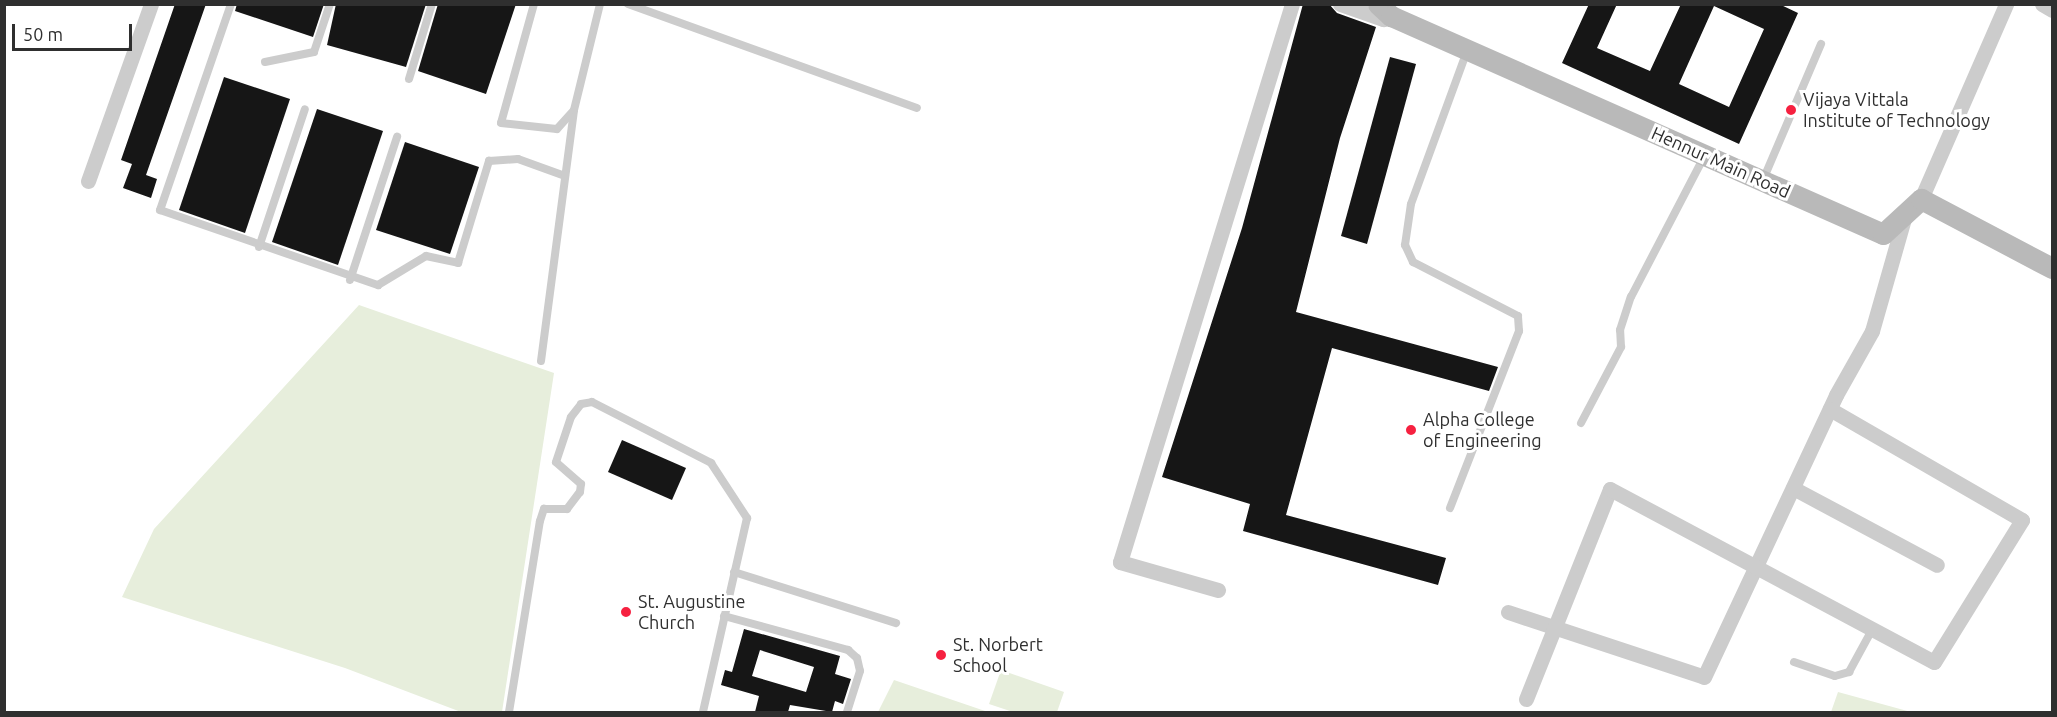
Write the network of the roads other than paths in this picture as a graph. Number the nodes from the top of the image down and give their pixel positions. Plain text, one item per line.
1 (151, 4) edge
2 (231, 4) edge
3 (330, 4) edge
4 (432, 4) edge
5 (534, 4) edge
6 (600, 4) edge
7 (628, 4) edge
8 (1292, 4) edge
9 (1340, 4) edge
10 (2006, 4) edge
11 (2042, 4) edge
12 (1384, 10) edge
13 (2052, 10) edge
14 (1821, 44) dead end
15 (1467, 50) junction
16 (265, 62) dead end
17 (409, 79) dead end
18 (917, 108) dead end
19 (305, 109) dead end
20 (574, 110) junction
21 (397, 137) dead end
22 (1705, 155) junction
23 (565, 176) junction
24 (1763, 180) junction
25 (88, 181) dead end
26 (1914, 205) junction
27 (260, 247) junction
28 (2052, 268) edge
29 (350, 280) junction
30 (541, 361) dead end
31 (1830, 409) junction
32 (1581, 423) dead end
33 (1793, 488) junction
34 (1450, 508) dead end
35 (1757, 565) junction
36 (1937, 565) dead end
37 (734, 572) junction
38 (1218, 590) dead end
39 (1508, 612) dead end
40 (724, 616) junction
41 (896, 623) dead end
42 (1553, 627) junction
43 (1874, 628) junction
44 (1794, 662) dead end
45 (1526, 699) dead end
46 (509, 712) edge
47 (703, 712) edge
48 (847, 712) edge

1 - 25 street
2 - 27 lane
3 - 16 lane
4 - 17 lane
5 - 20 lane
6 - 20 lane
7 - 18 lane
8 - 38 street
9 - 12 street
10 - 26 street
11 - 13 street
12 - 15 main road, Hennur Main Road
14 - 24 lane
15 - 22 main road, Hennur Main Road
15 - 34 lane
19 - 27 lane
20 - 23 lane
21 - 29 lane
22 - 24 main road, Hennur Main Road
22 - 32 lane
23 - 29 lane
23 - 30 lane
24 - 26 main road, Hennur Main Road
26 - 28 main road
26 - 31 street
27 - 29 lane
31 - 33 street
31 - 43 street
33 - 35 street
33 - 36 street
35 - 42 street
35 - 42 street
35 - 43 street
37 - 40 lane
37 - 41 lane
37 - 46 lane
39 - 42 street
40 - 47 lane
40 - 48 lane
42 - 45 street
43 - 44 lane

